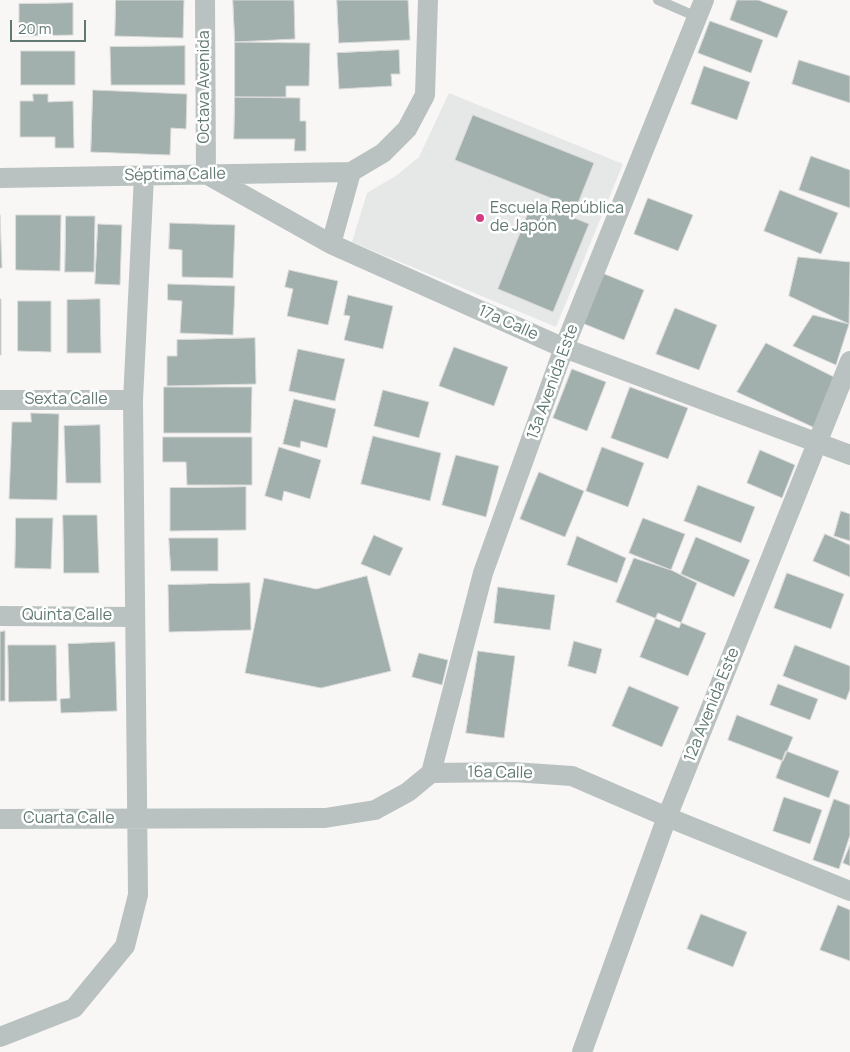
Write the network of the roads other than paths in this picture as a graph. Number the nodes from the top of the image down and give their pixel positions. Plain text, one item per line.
1 (205, 0) edge
2 (428, 0) edge
3 (658, 0) edge
4 (700, 9) edge
5 (351, 172) junction
6 (206, 174) junction
7 (144, 176) junction
8 (0, 178) edge
9 (331, 244) junction
10 (564, 348) junction
11 (850, 361) edge
12 (0, 400) edge
13 (132, 400) junction
14 (816, 442) junction
15 (850, 455) edge
16 (0, 616) edge
17 (135, 617) junction
18 (431, 773) junction
19 (667, 817) junction
20 (0, 819) edge
21 (139, 819) junction
22 (850, 891) edge
23 (0, 1037) edge
24 (582, 1052) edge

1 - 6 street, Octava Avenida
2 - 5 street
3 - 4 lane
4 - 10 street, 13a Avenida Este
5 - 6 street, Séptima Calle
5 - 9 street
6 - 7 street, Séptima Calle
6 - 9 street, 17a Calle
7 - 8 street, Séptima Calle
7 - 13 street
9 - 10 street, 17a Calle
10 - 14 street, 17a Calle
10 - 18 street, 13a Avenida Este
11 - 14 street, 12a Avenida Este
12 - 13 street, Sexta Calle
13 - 17 street
14 - 15 street, 17a Calle
14 - 19 street, 12a Avenida Este
16 - 17 street, Quinta Calle
17 - 21 street
18 - 19 street, 16a Calle
18 - 21 street
19 - 22 street, 16a Calle
19 - 24 street, 12a Avenida Este
20 - 21 street, Cuarta Calle
21 - 23 street

